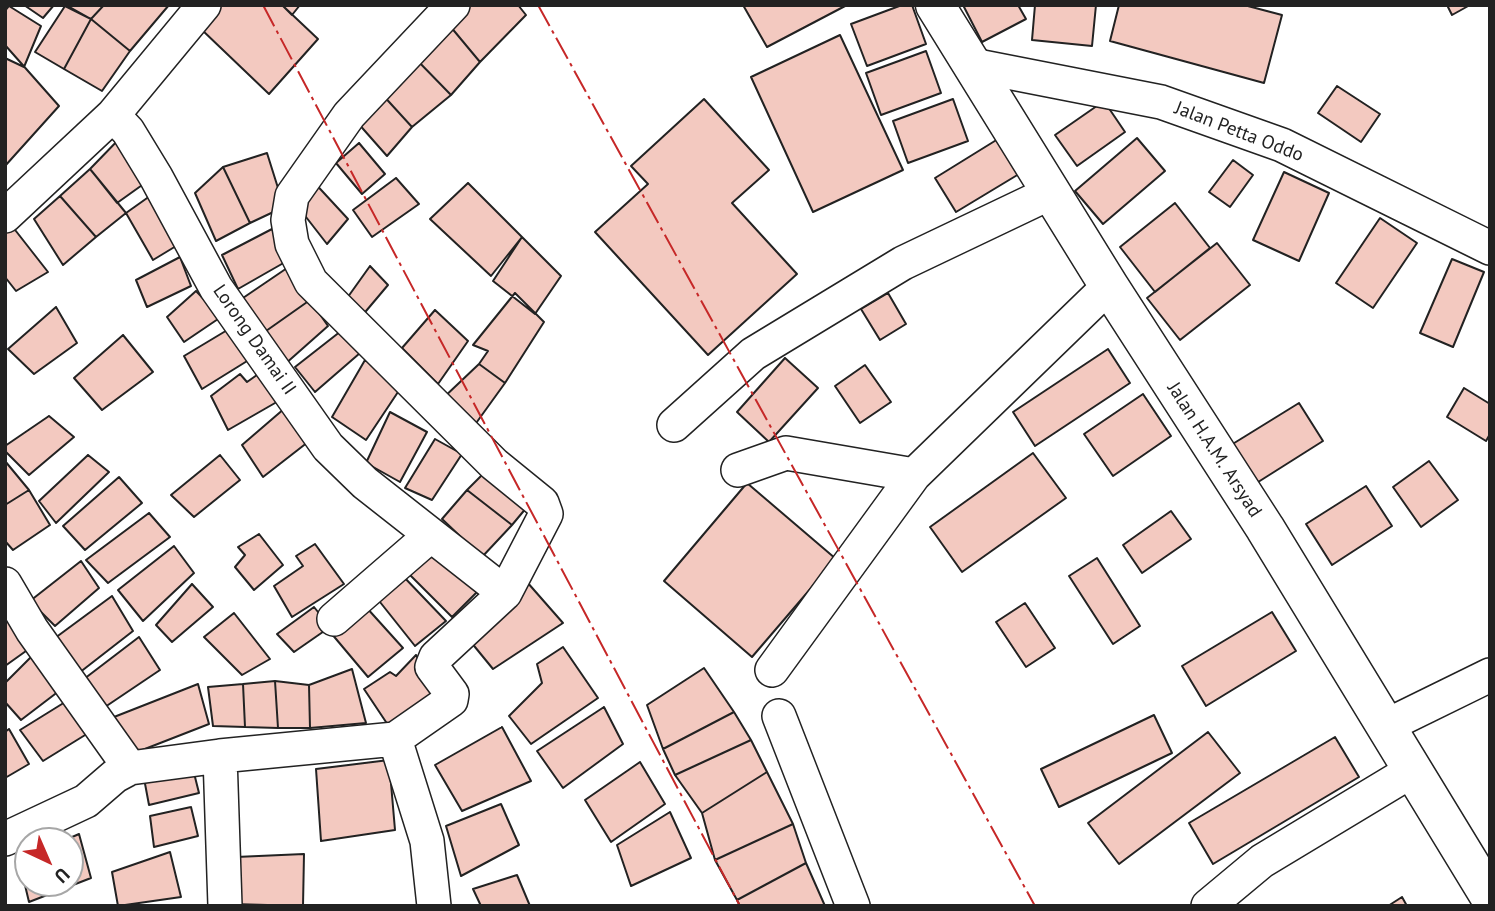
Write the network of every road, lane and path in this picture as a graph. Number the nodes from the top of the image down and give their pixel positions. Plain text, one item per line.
1 (204, 5) edge
2 (453, 5) edge
3 (935, 5) edge
4 (972, 65) junction
5 (113, 115) junction
6 (1052, 192) junction
7 (5, 216) edge
8 (1490, 248) edge
9 (1108, 286) junction
10 (674, 425) dead end
11 (738, 470) dead end
12 (914, 475) junction
13 (431, 535) junction
14 (5, 584) edge
15 (505, 593) junction
16 (334, 619) dead end
17 (772, 670) dead end
18 (1490, 675) edge
19 (779, 716) dead end
20 (1386, 726) junction
21 (395, 739) junction
22 (220, 756) junction
23 (130, 768) junction
24 (1413, 770) junction
25 (5, 839) edge
26 (1490, 897) edge
27 (225, 906) edge
28 (433, 906) edge
29 (853, 906) edge
30 (1208, 906) edge

1 - 5 street
2 - 15 street
3 - 4 highway, Jalan H.A.M. Arsyad
4 - 6 highway, Jalan H.A.M. Arsyad
4 - 8 street, Jalan Petta Oddo
5 - 7 street
5 - 13 street, Lorong Damai II
6 - 9 highway, Jalan H.A.M. Arsyad
6 - 10 street
9 - 12 street
9 - 20 highway, Jalan H.A.M. Arsyad
11 - 12 street
12 - 17 street
13 - 15 street, Lorong Damai II
13 - 16 street
14 - 23 street
15 - 21 street
18 - 20 street
19 - 29 street
20 - 24 highway, Jalan H.A.M. Arsyad
21 - 22 street
21 - 28 street
22 - 23 street
22 - 27 street
23 - 25 street
24 - 26 highway, Jalan H.A.M. Arsyad
24 - 30 street

